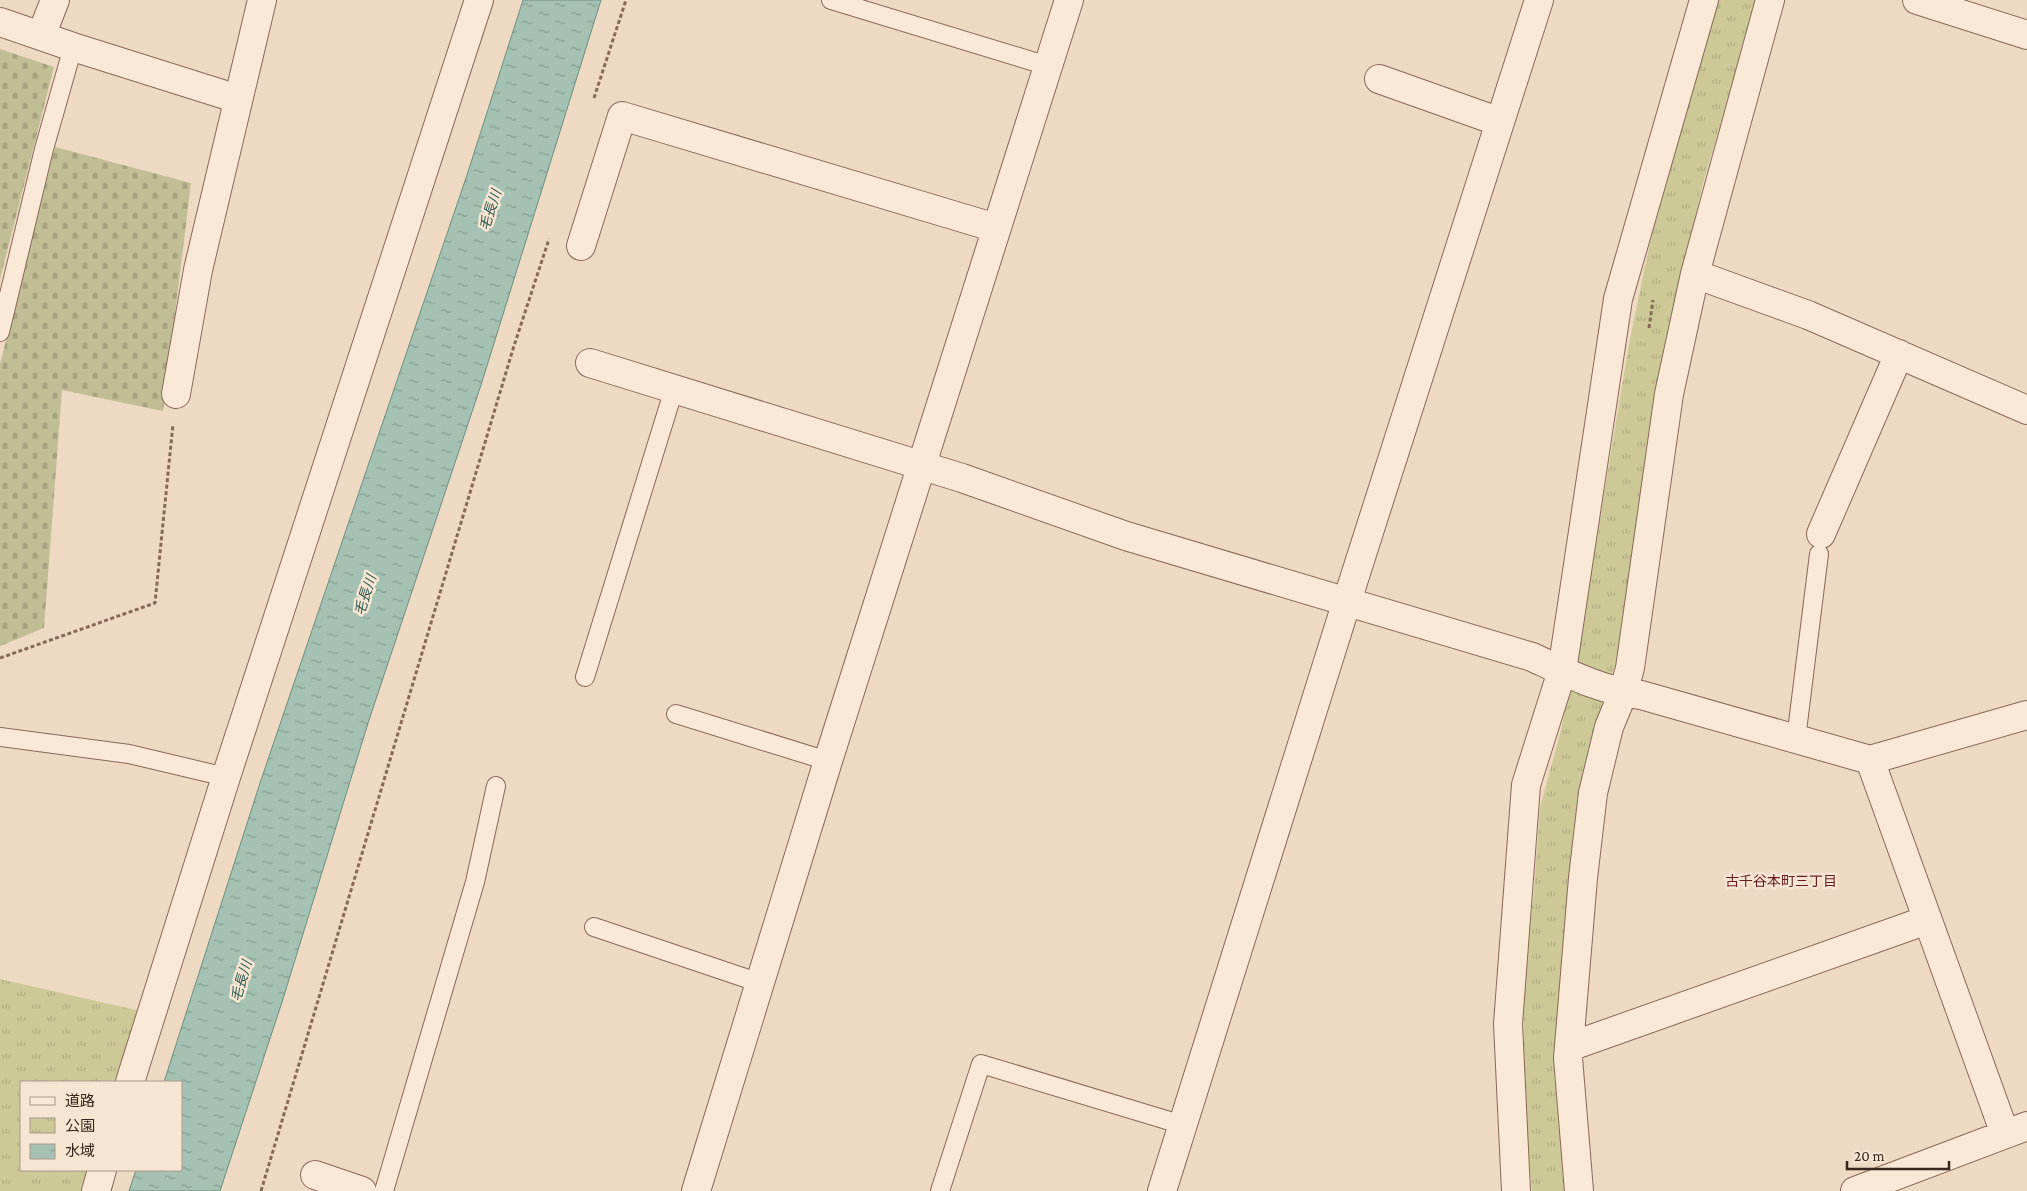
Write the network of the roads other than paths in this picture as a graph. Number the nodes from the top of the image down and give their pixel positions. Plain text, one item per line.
1 (55, 0) edge
2 (262, 0) edge
3 (479, 0) edge
4 (831, 0) edge
5 (1069, 0) edge
6 (1539, 0) edge
7 (1704, 0) edge
8 (1770, 0) edge
9 (1918, 0) edge
10 (0, 22) edge
11 (2027, 35) edge
12 (41, 36) junction
13 (73, 48) junction
14 (1048, 66) junction
15 (1379, 79) dead end
16 (238, 98) junction
17 (1500, 122) junction
18 (996, 228) junction
19 (582, 246) dead end
20 (1694, 274) junction
21 (0, 332) edge
22 (1899, 354) junction
23 (590, 363) dead end
24 (674, 389) junction
25 (176, 394) road end
26 (2027, 410) edge
27 (922, 466) junction
28 (1820, 544) joint
29 (1347, 601) junction
30 (1562, 671) junction
31 (585, 677) dead end
32 (1622, 693) junction
33 (676, 714) dead end
34 (2027, 715) edge
35 (0, 737) edge
36 (1796, 739) junction
37 (1870, 760) junction
38 (828, 761) junction
39 (226, 777) junction
40 (496, 786) dead end
41 (1927, 920) junction
42 (594, 927) dead end
43 (760, 983) junction
44 (1569, 1047) junction
45 (130, 1081) edge
46 (1183, 1125) junction
47 (2016, 1130) edge
48 (102, 1171) edge
49 (315, 1175) dead end
50 (356, 1190) edge
51 (96, 1191) edge
52 (384, 1191) edge
53 (696, 1191) edge
54 (940, 1191) edge
55 (1162, 1191) edge
56 (1516, 1191) edge
57 (1579, 1191) edge
58 (1855, 1191) edge

1 - 12 street
2 - 16 street
3 - 39 street
4 - 14 lane
5 - 14 street
6 - 17 street
7 - 30 street
8 - 20 street
9 - 11 street
10 - 12 street
12 - 13 street
13 - 16 street
13 - 21 lane
14 - 18 street
15 - 17 street
16 - 25 street
17 - 29 street
18 - 19 street
18 - 27 street
20 - 22 street
20 - 32 street
22 - 26 street
22 - 28 street
23 - 24 street
24 - 27 street
24 - 31 lane
27 - 29 street
27 - 38 street
28 - 36 lane
29 - 30 street
29 - 46 street
30 - 32 street
30 - 56 street
32 - 36 street
32 - 44 street
33 - 38 lane
34 - 37 street
35 - 39 lane
36 - 37 street
37 - 41 street
38 - 43 street
39 - 45 street
40 - 52 lane
41 - 44 street
41 - 47 street
42 - 43 lane
43 - 53 street
44 - 57 street
46 - 54 lane
46 - 55 street
47 - 58 street
48 - 51 street
49 - 50 street

